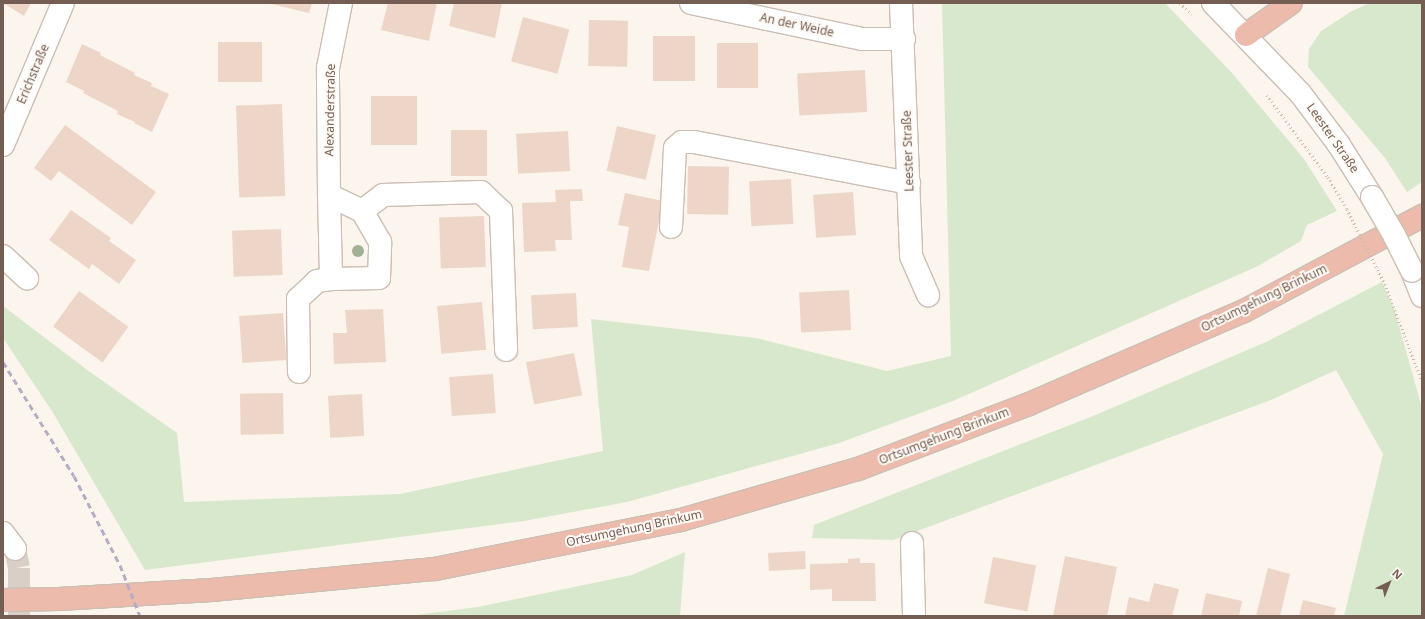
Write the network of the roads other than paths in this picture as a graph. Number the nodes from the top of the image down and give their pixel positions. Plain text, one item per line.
1 (63, 3) edge
2 (341, 3) edge
3 (691, 3) edge
4 (901, 3) edge
5 (1213, 3) edge
6 (1291, 3) edge
7 (1246, 35) junction
8 (904, 39) junction
9 (3, 145) edge
10 (909, 183) junction
11 (329, 195) junction
12 (362, 211) junction
13 (1422, 216) edge
14 (671, 227) dead end
15 (3, 256) edge
16 (27, 278) dead end
17 (332, 279) junction
18 (928, 295) dead end
19 (1422, 296) edge
20 (506, 350) dead end
21 (299, 372) dead end
22 (912, 543) dead end
23 (3, 600) edge
24 (914, 616) edge

1 - 9 street, Erichstraße
2 - 11 street, Alexanderstraße
3 - 8 street, An der Weide
4 - 8 street, Leester Straße
5 - 7 street, Leester Straße
6 - 7 highway
7 - 19 street, Leester Straße, bridge
8 - 10 street, Leester Straße
10 - 14 street
10 - 18 street, Leester Straße
11 - 12 street
11 - 17 street, Alexanderstraße
12 - 17 street
12 - 20 street
13 - 23 highway, Ortsumgehung Brinkum
15 - 16 street
17 - 21 street
22 - 24 street

